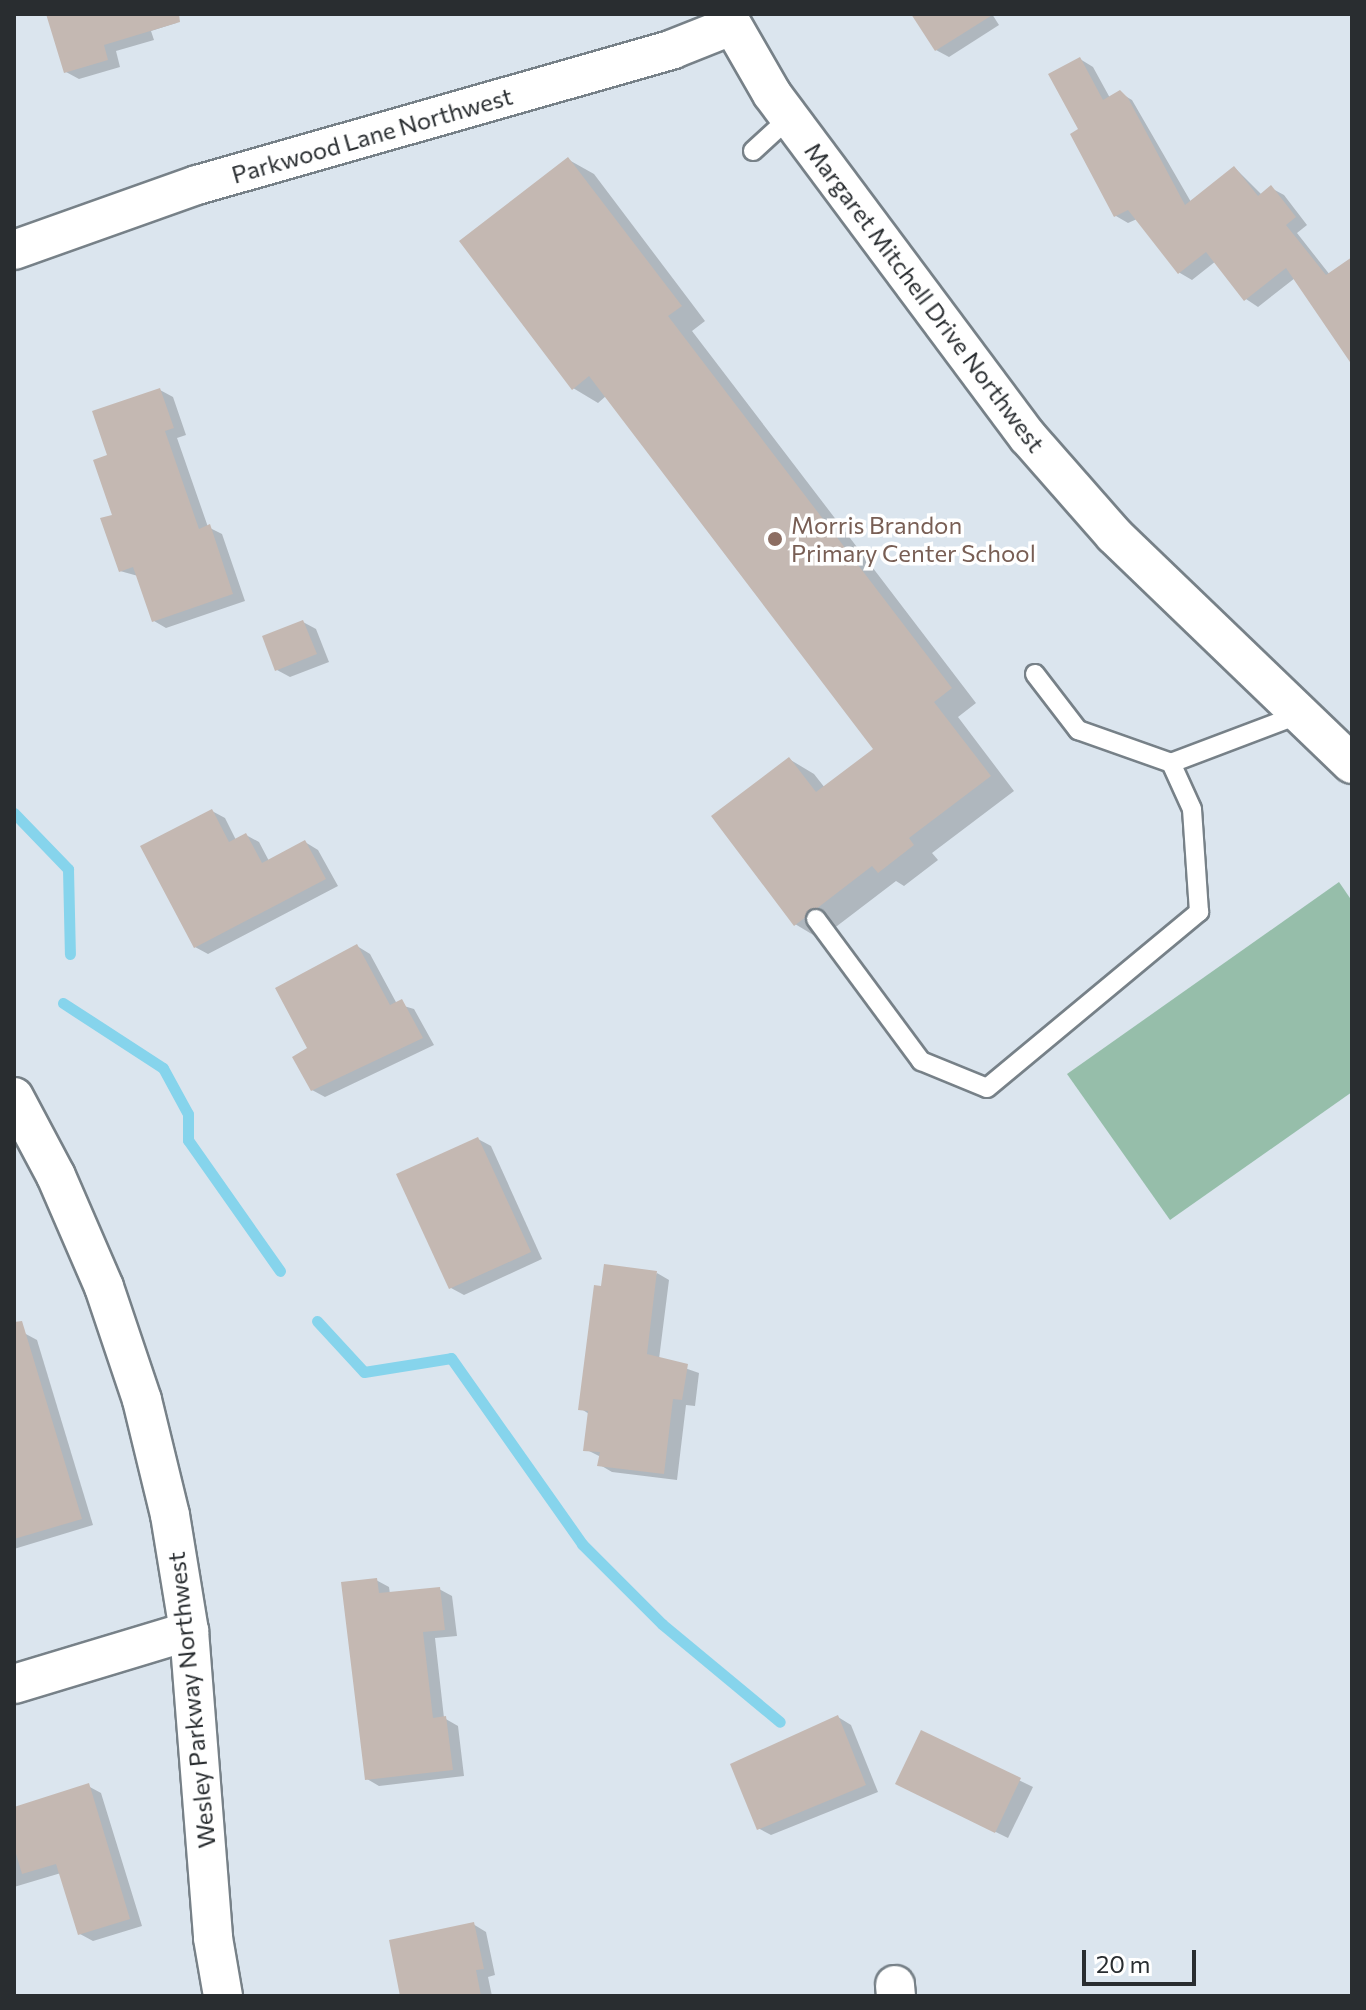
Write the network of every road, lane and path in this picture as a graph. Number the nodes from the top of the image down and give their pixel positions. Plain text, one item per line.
1 (729, 20) edge
2 (789, 118) junction
3 (753, 151) dead end
4 (14, 250) edge
5 (1035, 674) dead end
6 (1298, 715) junction
7 (1171, 763) junction
8 (1352, 764) edge
9 (816, 919) dead end
10 (14, 1097) edge
11 (189, 1631) junction
12 (14, 1684) edge
13 (223, 1996) edge

1 - 2 street, Margaret Mitchell Drive Northwest
1 - 4 street, Parkwood Lane Northwest
2 - 3 lane
2 - 6 street, Margaret Mitchell Drive Northwest
5 - 7 lane
6 - 7 lane
6 - 8 street, Margaret Mitchell Drive Northwest
7 - 9 lane
10 - 11 street, Wesley Parkway Northwest
11 - 12 street
11 - 13 street, Wesley Parkway Northwest

